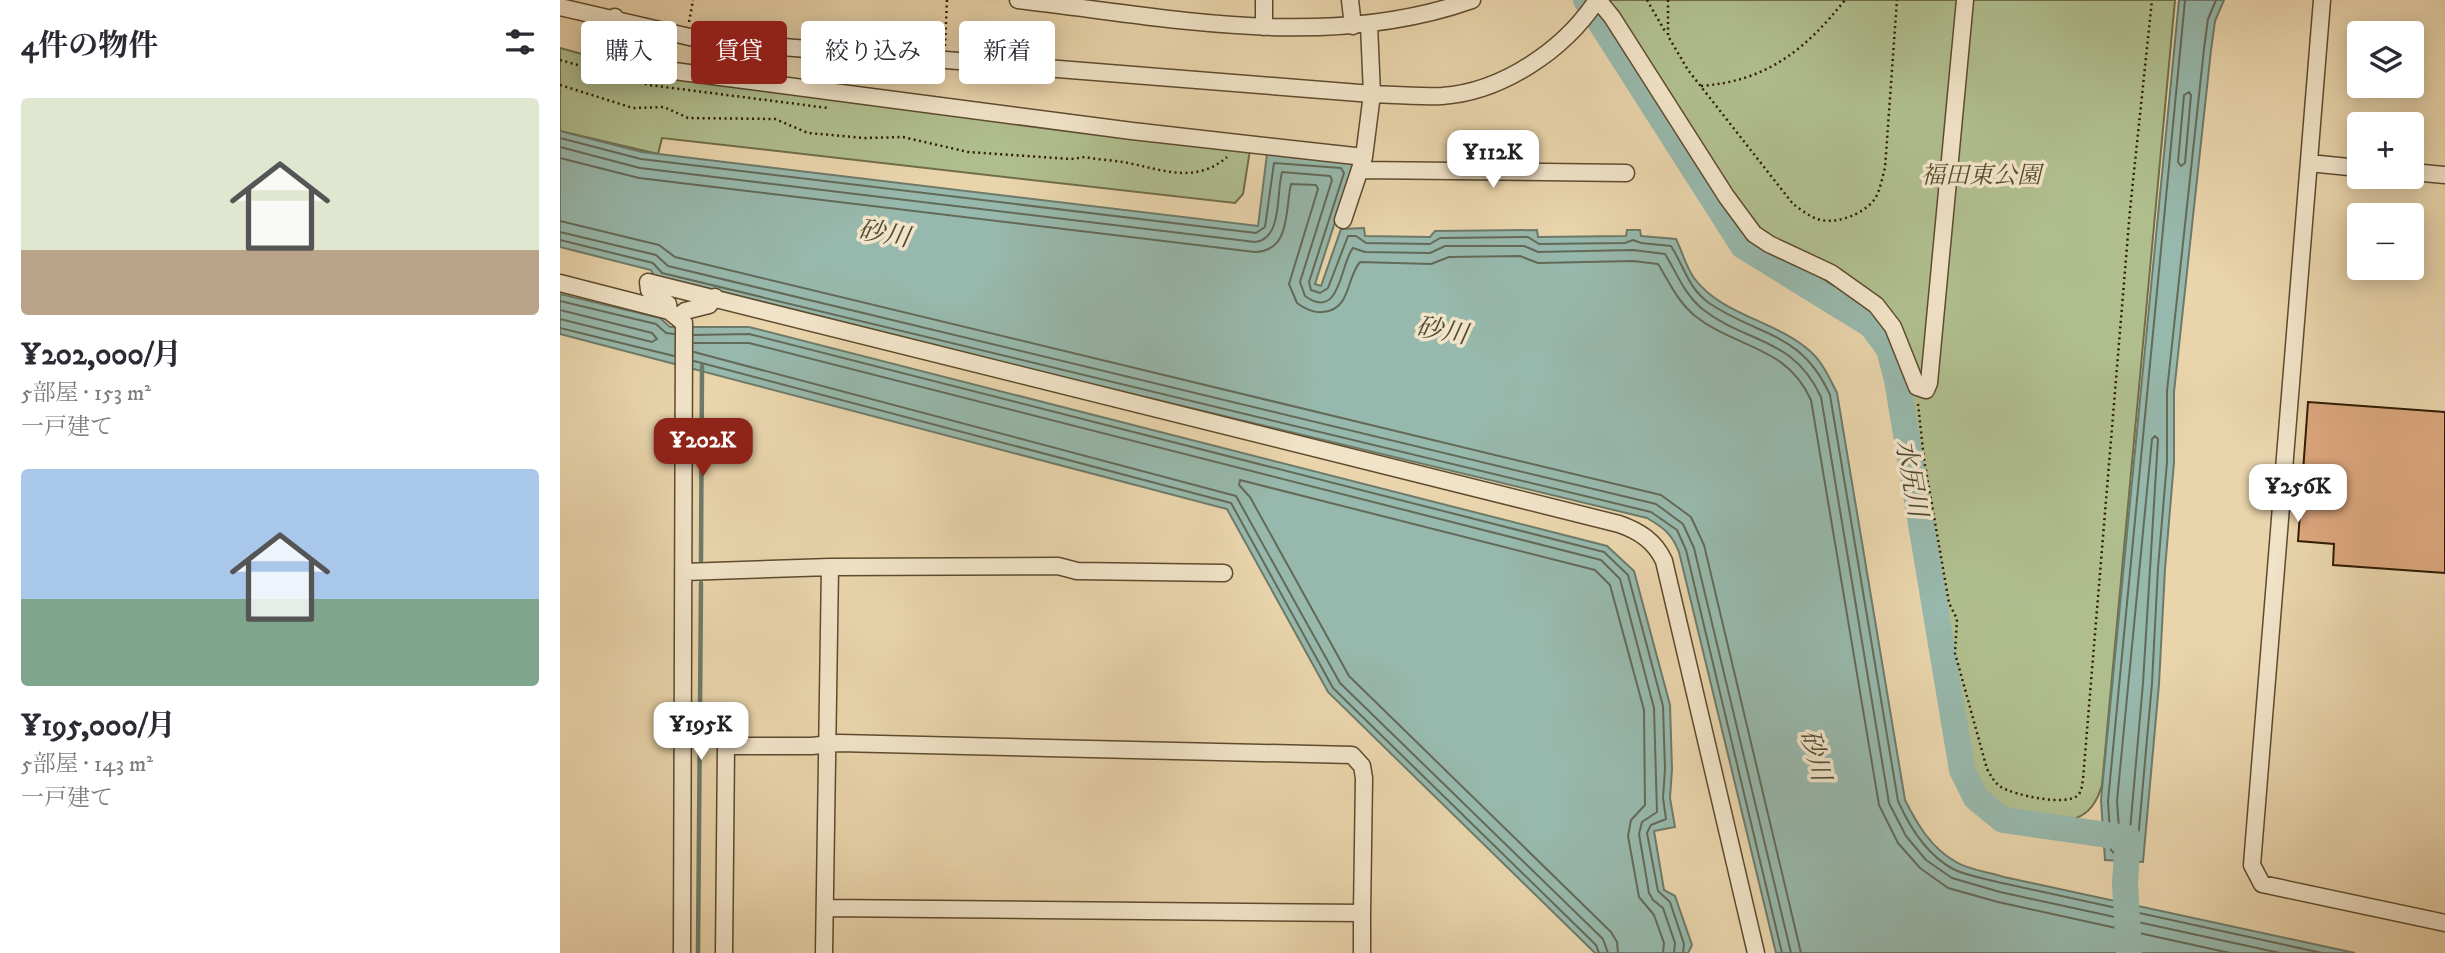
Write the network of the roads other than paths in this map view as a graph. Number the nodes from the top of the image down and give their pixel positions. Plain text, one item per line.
1 (1018, 0) edge
2 (1264, 0) edge
3 (1350, 0) edge
4 (1472, 0) edge
5 (1965, 0) edge
6 (2322, 0) edge
7 (1594, 5) edge
8 (560, 7) edge
9 (615, 18) junction
10 (1361, 26) junction
11 (1264, 27) junction
12 (1372, 94) junction
13 (2309, 163) junction
14 (1362, 164) junction
15 (2347, 166) edge
16 (1626, 173) dead end
17 (2424, 173) edge
18 (2445, 175) edge
19 (1343, 220) dead end
20 (560, 283) edge
21 (715, 297) junction
22 (677, 317) junction
23 (830, 567) junction
24 (695, 572) junction
25 (1224, 573) dead end
26 (826, 745) junction
27 (825, 908) junction
28 (1362, 913) junction
29 (2445, 923) edge
30 (681, 953) edge
31 (724, 953) edge
32 (824, 953) edge
33 (1362, 953) edge
34 (1756, 953) edge

1 - 11 street
2 - 11 street
3 - 10 street
4 - 10 street
5 - 7 street
6 - 13 street
7 - 12 street
8 - 9 street
9 - 12 street
9 - 14 street
10 - 11 street
10 - 12 street
12 - 14 street
13 - 15 street
13 - 29 street
14 - 16 street
14 - 19 street
17 - 18 street
20 - 22 street
21 - 22 street
21 - 22 street
21 - 34 street
22 - 24 street
23 - 24 street
23 - 25 street
23 - 26 street
24 - 30 street
26 - 27 street
26 - 28 street
26 - 31 street
27 - 28 street
27 - 32 street
28 - 33 street

